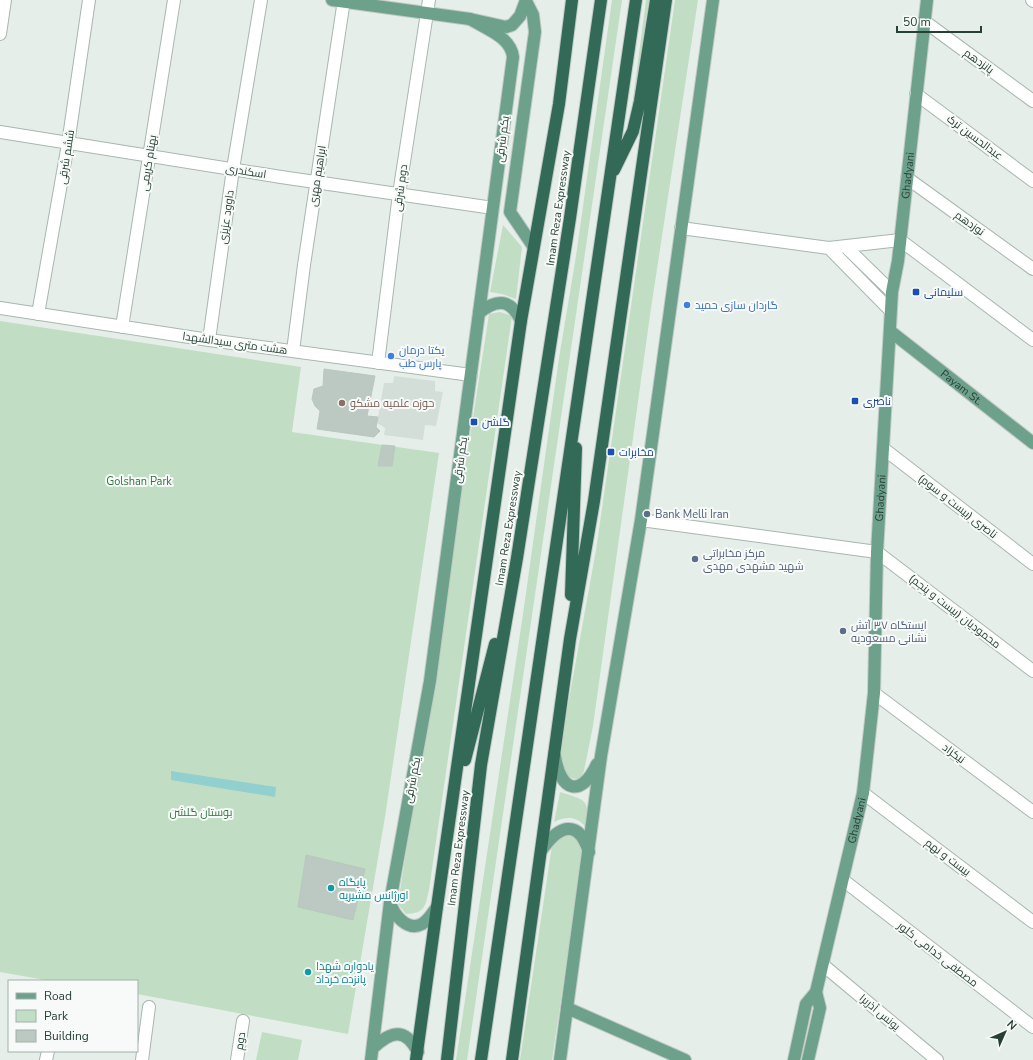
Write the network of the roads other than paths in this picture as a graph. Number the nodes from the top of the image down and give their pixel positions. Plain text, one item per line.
1 (5, 0) edge
2 (89, 0) edge
3 (174, 0) edge
4 (260, 0) edge
5 (429, 0) edge
6 (526, 0) edge
7 (572, 0) edge
8 (601, 0) edge
9 (636, 0) edge
10 (656, 0) edge
11 (666, 0) edge
12 (714, 0) edge
13 (927, 0) edge
14 (340, 1) edge
15 (428, 13) junction
16 (470, 19) junction
17 (924, 21) junction
18 (0, 34) edge
19 (916, 94) junction
20 (1033, 100) edge
21 (0, 132) edge
22 (68, 144) junction
23 (149, 156) junction
24 (233, 169) junction
25 (907, 178) junction
26 (1033, 181) edge
27 (316, 182) junction
28 (609, 182) junction
29 (399, 194) junction
30 (493, 208) junction
31 (682, 228) junction
32 (900, 240) junction
33 (533, 246) junction
34 (846, 247) junction
35 (829, 248) junction
36 (1033, 269) edge
37 (892, 292) junction
38 (0, 308) edge
39 (891, 311) junction
40 (479, 312) junction
41 (38, 314) junction
42 (521, 321) junction
43 (122, 327) junction
44 (890, 331) junction
45 (209, 340) junction
46 (1033, 340) edge
47 (292, 352) junction
48 (378, 363) junction
49 (471, 375) junction
50 (577, 390) junction
51 (1033, 443) edge
52 (884, 448) junction
53 (640, 520) junction
54 (877, 552) junction
55 (517, 558) junction
56 (1033, 564) edge
57 (570, 639) junction
58 (1033, 671) edge
59 (874, 693) junction
60 (554, 753) junction
61 (601, 756) junction
62 (863, 792) junction
63 (1033, 812) edge
64 (449, 821) junction
65 (541, 851) junction
66 (589, 854) junction
67 (843, 880) junction
68 (390, 902) junction
69 (437, 907) junction
70 (1033, 922) edge
71 (823, 965) junction
72 (816, 992) junction
73 (149, 1007) dead end
74 (567, 1008) junction
75 (243, 1021) dead end
76 (1033, 1027) edge
77 (373, 1048) junction
78 (417, 1056) edge
79 (142, 1060) edge
80 (237, 1060) edge
81 (371, 1060) edge
82 (447, 1060) edge
83 (481, 1060) edge
84 (512, 1060) edge
85 (560, 1060) edge
86 (685, 1060) edge
87 (794, 1060) edge
88 (808, 1060) edge
89 (937, 1060) edge

1 - 18 street
2 - 22 street, ششم شرقی
3 - 23 street, بهنام کریمی
4 - 24 street, داوود عزیزی
5 - 15 street, دوم شرقی
6 - 16 main road
6 - 33 main road
7 - 33 highway
8 - 55 highway, Imam Reza Expressway
9 - 28 highway
10 - 28 highway
11 - 57 highway
12 - 31 main road
13 - 17 main road, Ghadyani
14 - 15 main road
14 - 27 street, ابراهیم مهری
15 - 16 main road
15 - 29 street, دوم شرقی
16 - 30 main road, یکم شرقی
17 - 19 main road, Ghadyani
17 - 20 street, پانزدهم
19 - 25 main road, Ghadyani
19 - 26 street, عبدالحسین ترک
21 - 22 street, اسکندری
22 - 23 street, اسکندری
22 - 41 street, ششم شرقی
23 - 24 street, اسکندری
23 - 43 street, بهنام کریمی
24 - 27 street, اسکندری
24 - 45 street, داوود عزیزی
25 - 32 main road, Ghadyani
25 - 36 street, نوزدهم
27 - 29 street, اسکندری
27 - 47 street, ابراهیم مهری
28 - 50 highway
29 - 30 street, اسکندری
29 - 48 street, دوم شرقی
30 - 40 main road, یکم شرقی
31 - 35 street
31 - 53 main road
32 - 34 street
32 - 37 main road, Ghadyani
32 - 46 street
33 - 42 highway
34 - 35 street
34 - 37 street
35 - 39 street
37 - 39 main road, Ghadyani
38 - 41 street, هشت متری سیدالشهدا
39 - 44 main road, Ghadyani
40 - 42 main road
40 - 49 main road, یکم شرقی
41 - 43 street, هشت متری سیدالشهدا
42 - 64 highway
43 - 45 street, هشت متری سیدالشهدا
44 - 51 main road, Payam St.
44 - 52 main road, Ghadyani
45 - 47 street, هشت متری سیدالشهدا
47 - 48 street, هشت متری سیدالشهدا
48 - 49 street, هشت متری سیدالشهدا
49 - 68 main road, یکم شرقی
50 - 57 highway
50 - 83 highway
52 - 54 main road, Ghadyani
52 - 56 street, ناصری (بیست و سوم)
53 - 54 street
53 - 61 main road
54 - 58 street, محمودیان (بیست و پنجم)
54 - 59 main road, Ghadyani
55 - 64 highway
55 - 82 highway, Imam Reza Expressway
57 - 60 highway
59 - 62 main road, Ghadyani
59 - 63 street, نیکزاد
60 - 61 main road
60 - 65 highway
61 - 66 main road
62 - 67 main road, Ghadyani
62 - 70 street, بیست و نهم
64 - 69 highway
65 - 66 main road
65 - 84 highway
66 - 74 main road
67 - 71 main road, Ghadyani
67 - 76 street, مصطفی خدامی کلور
68 - 69 main road
68 - 77 main road, یکم شرقی
69 - 78 highway
71 - 72 main road, Ghadyani
71 - 89 street, یونس آذربرا
72 - 87 main road, Ghadyani
72 - 88 main road, Ghadyani
73 - 79 street
74 - 85 main road
74 - 86 main road
75 - 80 street, دوم
77 - 78 main road
77 - 81 main road, یکم شرقی

